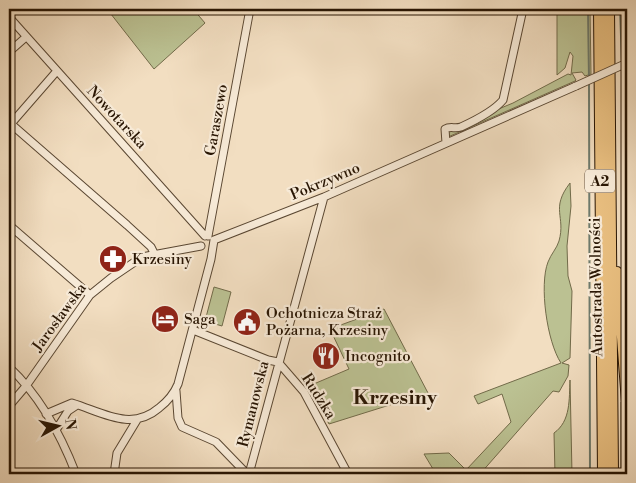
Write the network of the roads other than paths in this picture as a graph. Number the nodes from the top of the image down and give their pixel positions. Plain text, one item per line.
1 (250, 9) edge
2 (523, 9) edge
3 (599, 9) edge
4 (609, 9) edge
5 (9, 17) edge
6 (26, 37) junction
7 (9, 52) edge
8 (627, 63) edge
9 (56, 72) junction
10 (10, 125) edge
11 (446, 143) junction
12 (324, 197) junction
13 (9, 225) edge
14 (610, 226) junction
15 (209, 238) junction
16 (201, 246) junction
17 (212, 249) junction
18 (154, 253) junction
19 (90, 295) junction
20 (193, 330) junction
21 (278, 362) junction
22 (9, 367) edge
23 (26, 386) junction
24 (176, 391) junction
25 (627, 402) edge
26 (77, 405) junction
27 (9, 406) edge
28 (46, 414) junction
29 (137, 420) junction
30 (56, 430) junction
31 (76, 474) edge
32 (114, 474) edge
33 (248, 474) edge
34 (348, 474) edge
35 (603, 474) edge
36 (613, 474) edge

1 - 15 street, Garaszewo
2 - 11 street
3 - 35 highway, Autostrada Wolności / A2
4 - 14 highway, Autostrada Wolności / A2
5 - 6 street, Nowotarska
6 - 7 street
6 - 9 street, Nowotarska
8 - 11 street, Pokrzywno, bridge
9 - 10 street
9 - 15 street, Nowotarska
10 - 18 street
11 - 12 street, Pokrzywno
12 - 15 street, Pokrzywno
12 - 21 street, Rymanowska
13 - 19 street
14 - 25 highway
14 - 36 highway, Autostrada Wolności / A2
15 - 16 street
15 - 17 street
16 - 17 street
16 - 18 street, Jarosławska
17 - 20 street
18 - 19 street, Jarosławska
19 - 23 street, Jarosławska
20 - 21 street
20 - 24 street
21 - 33 street, Rymanowska
21 - 34 street, Rudzka
22 - 23 street
23 - 27 street, Jarosławska
23 - 28 street
24 - 29 street
24 - 33 street
26 - 28 street
26 - 29 street
26 - 30 street
28 - 30 street
29 - 32 street
30 - 31 street

